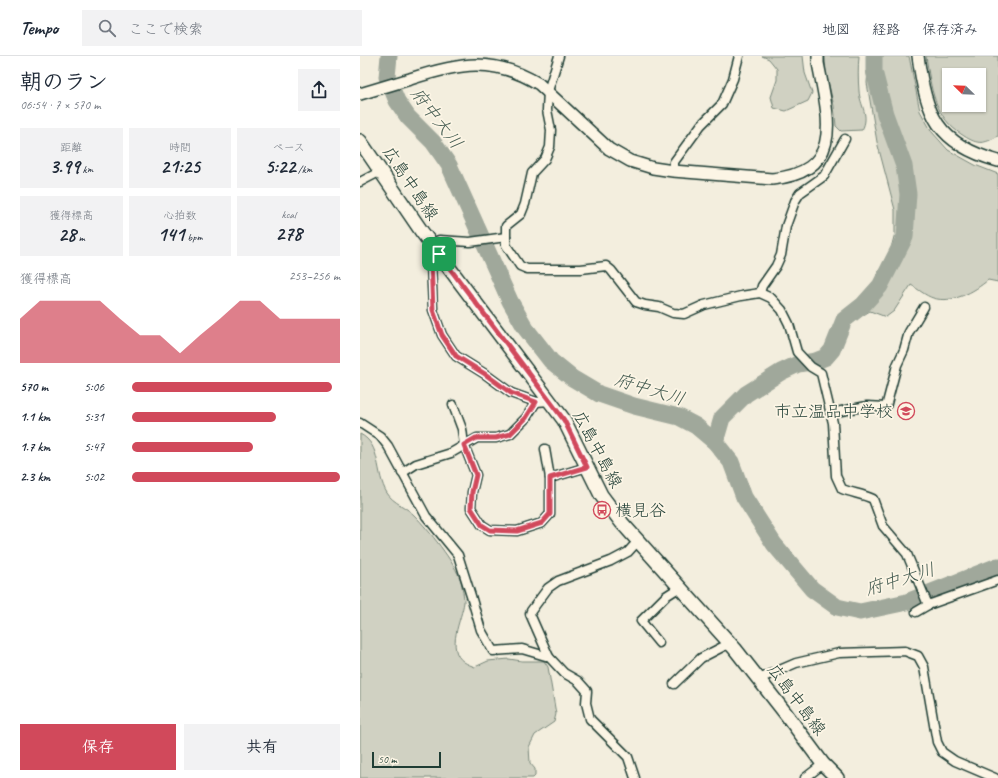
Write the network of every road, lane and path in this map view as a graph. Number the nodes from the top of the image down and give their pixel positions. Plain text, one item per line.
1 (559, 56) edge
2 (739, 56) edge
3 (818, 56) edge
4 (918, 56) edge
5 (548, 91) junction
6 (360, 94) edge
7 (845, 139) dead end
8 (360, 141) edge
9 (817, 161) junction
10 (998, 161) edge
11 (828, 168) junction
12 (382, 171) junction
13 (673, 171) junction
14 (360, 182) edge
15 (504, 238) junction
16 (435, 249) junction
17 (760, 293) junction
18 (924, 307) dead end
19 (550, 401) junction
20 (536, 402) junction
21 (453, 405) dead end
22 (831, 413) junction
23 (360, 423) edge
24 (464, 445) junction
25 (545, 449) dead end
26 (587, 467) junction
27 (402, 473) junction
28 (550, 478) junction
29 (638, 541) junction
30 (998, 580) edge
31 (680, 586) junction
32 (927, 604) junction
33 (916, 612) dead end
34 (659, 643) dead end
35 (730, 643) junction
36 (549, 657) junction
37 (759, 679) junction
38 (674, 684) dead end
39 (823, 764) junction
40 (636, 778) edge
41 (804, 778) edge
42 (837, 778) edge
43 (995, 778) edge

1 - 5 street
2 - 13 street
3 - 9 street
4 - 10 street
5 - 6 street
5 - 13 street
5 - 15 street
7 - 11 street
8 - 12 main road, 広島中島線
9 - 11 street
9 - 13 street
11 - 17 street
12 - 14 street
12 - 16 main road, 広島中島線
15 - 16 street
15 - 17 street
16 - 19 main road, 広島中島線
16 - 20 street
17 - 22 street
18 - 22 street
19 - 20 street
19 - 26 main road, 広島中島線
20 - 24 street
21 - 24 street
22 - 32 street
23 - 27 street
24 - 27 street
24 - 28 street
25 - 28 street
26 - 28 street
26 - 29 main road, 広島中島線
27 - 36 street
29 - 31 main road, 広島中島線
29 - 36 street
30 - 32 street
31 - 34 street
31 - 35 main road, 広島中島線
32 - 33 street
35 - 37 main road, 広島中島線
35 - 38 street
36 - 40 street
37 - 39 main road, 広島中島線
37 - 43 street
39 - 41 street
39 - 42 main road, 広島中島線

